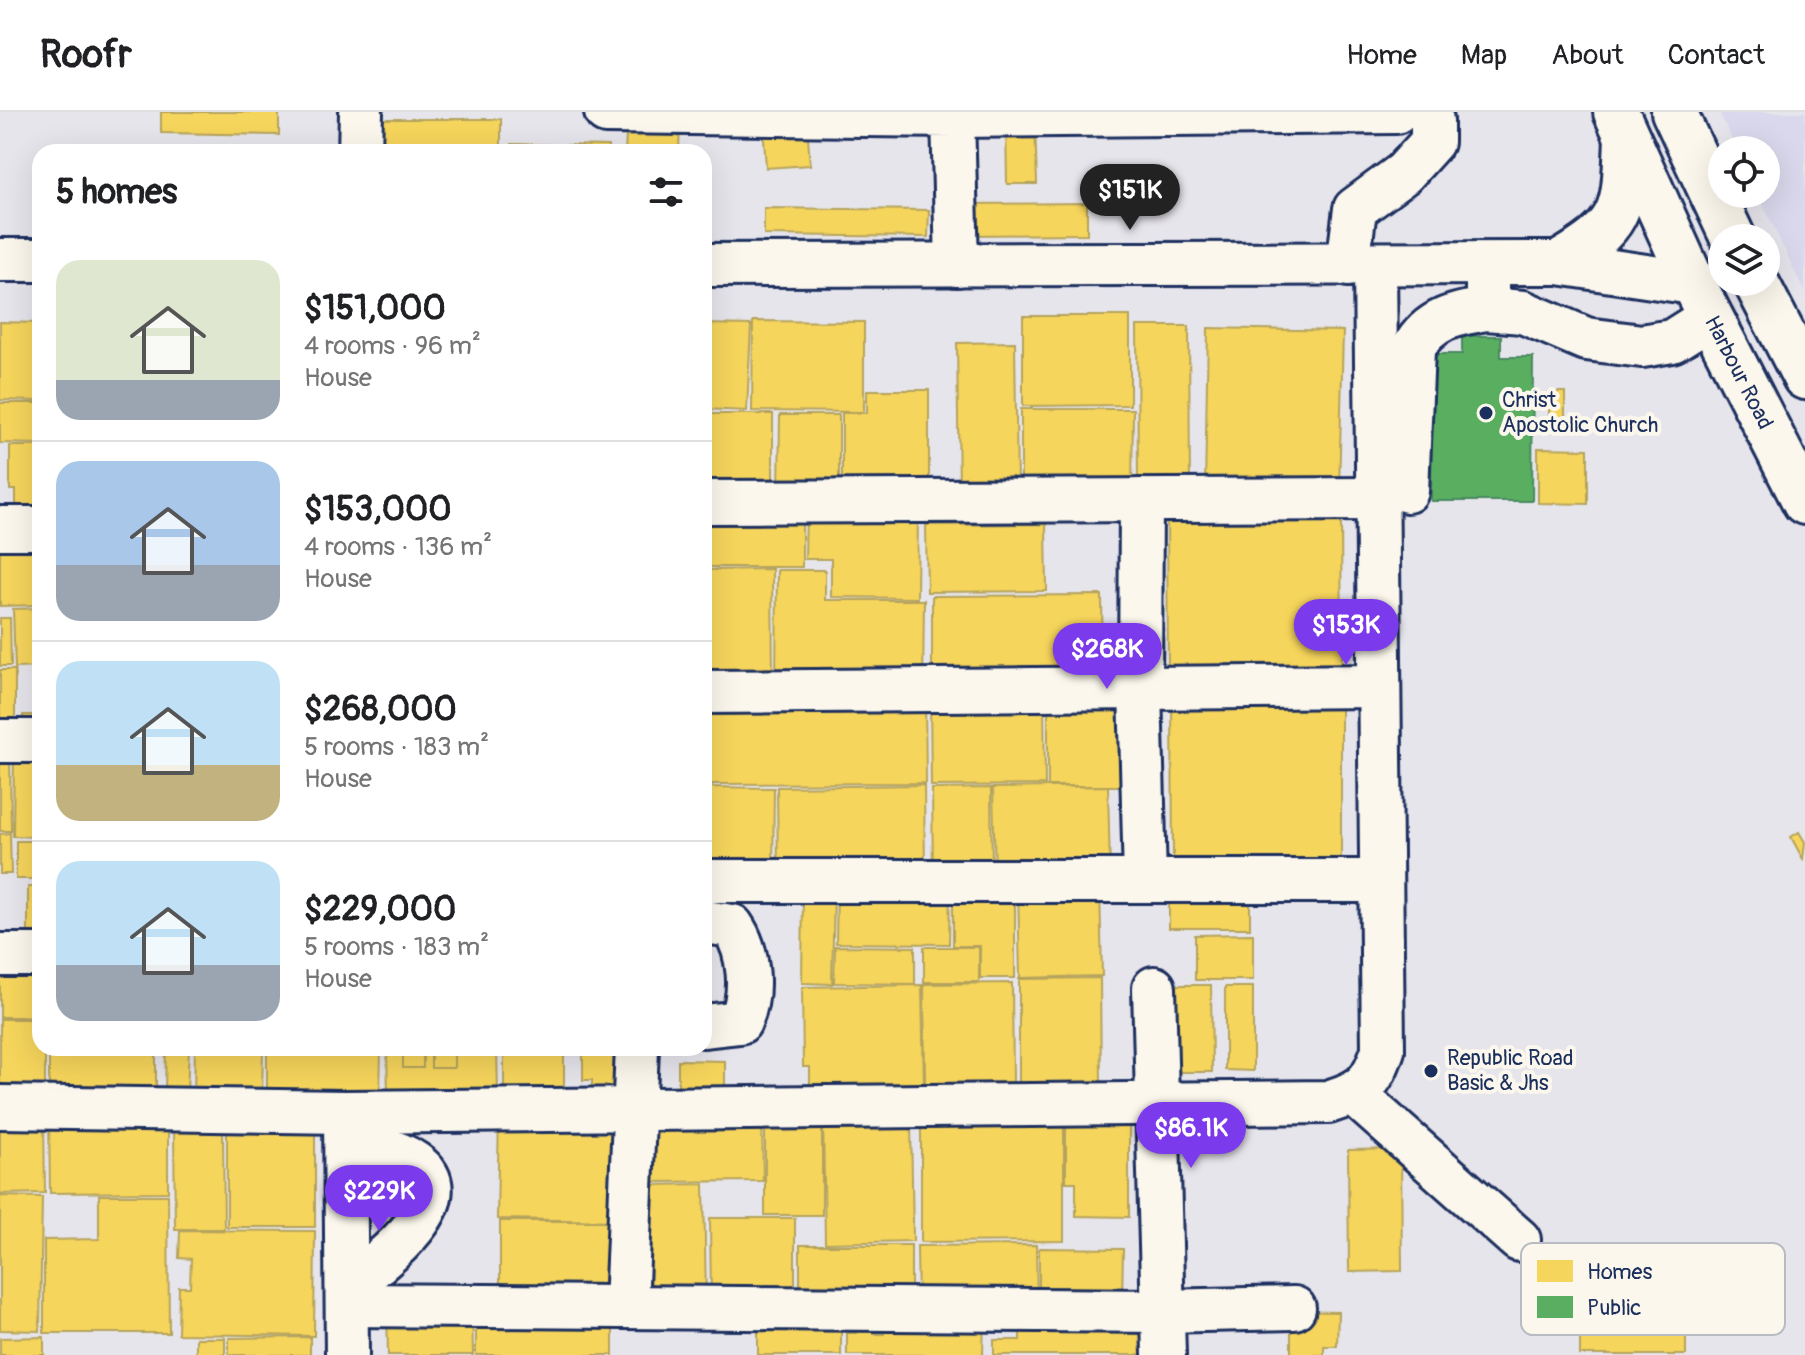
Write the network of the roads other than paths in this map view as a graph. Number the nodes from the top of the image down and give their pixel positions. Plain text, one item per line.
1 (361, 112) edge
2 (606, 112) edge
3 (1396, 112) edge
4 (1427, 112) edge
5 (1674, 112) edge
6 (953, 114) edge
7 (1621, 124) edge
8 (360, 144) edge
9 (1726, 224) edge
10 (0, 260) edge
11 (32, 260) edge
12 (1558, 263) junction
13 (712, 265) edge
14 (957, 265) junction
15 (1362, 265) junction
16 (1487, 265) junction
17 (1763, 296) edge
18 (1702, 300) junction
19 (1487, 309) junction
20 (1805, 377) edge
21 (1392, 495) junction
22 (1141, 500) junction
23 (712, 502) edge
24 (1805, 502) edge
25 (0, 528) edge
26 (32, 528) edge
27 (1379, 686) junction
28 (1140, 688) junction
29 (712, 692) edge
30 (0, 741) edge
31 (32, 741) edge
32 (712, 881) edge
33 (1145, 881) junction
34 (1381, 881) junction
35 (712, 923) edge
36 (0, 955) edge
37 (32, 955) edge
38 (1154, 988) dead end
39 (712, 1025) edge
40 (637, 1056) edge
41 (1354, 1094) junction
42 (1156, 1104) junction
43 (0, 1107) edge
44 (635, 1107) junction
45 (346, 1129) junction
46 (1519, 1240) dead end
47 (347, 1297) junction
48 (626, 1307) junction
49 (1294, 1308) dead end
50 (1161, 1311) junction
51 (347, 1355) edge
52 (1164, 1355) edge

1 - 8 street
2 - 6 street
3 - 6 street
4 - 15 street
5 - 9 highway
6 - 14 street
7 - 12 street
7 - 18 highway, Harbour Road
10 - 11 street
12 - 16 street
12 - 18 street
13 - 14 street
14 - 15 street
15 - 16 street
15 - 21 street
16 - 19 street
17 - 20 highway
18 - 19 street
18 - 24 highway, Harbour Road
19 - 21 street
21 - 22 street
21 - 27 street
22 - 23 street
22 - 28 street
25 - 26 street
27 - 28 street
27 - 34 street
28 - 29 street
28 - 33 street
30 - 31 street
32 - 33 street
33 - 34 street
34 - 41 street
35 - 39 street
36 - 37 street
38 - 42 street
40 - 44 street
41 - 42 street
41 - 46 street
42 - 44 street
42 - 50 street
43 - 45 street
44 - 45 street
44 - 48 street
45 - 47 street
45 - 47 street
47 - 48 street
47 - 51 street
48 - 50 street
49 - 50 street
50 - 52 street

